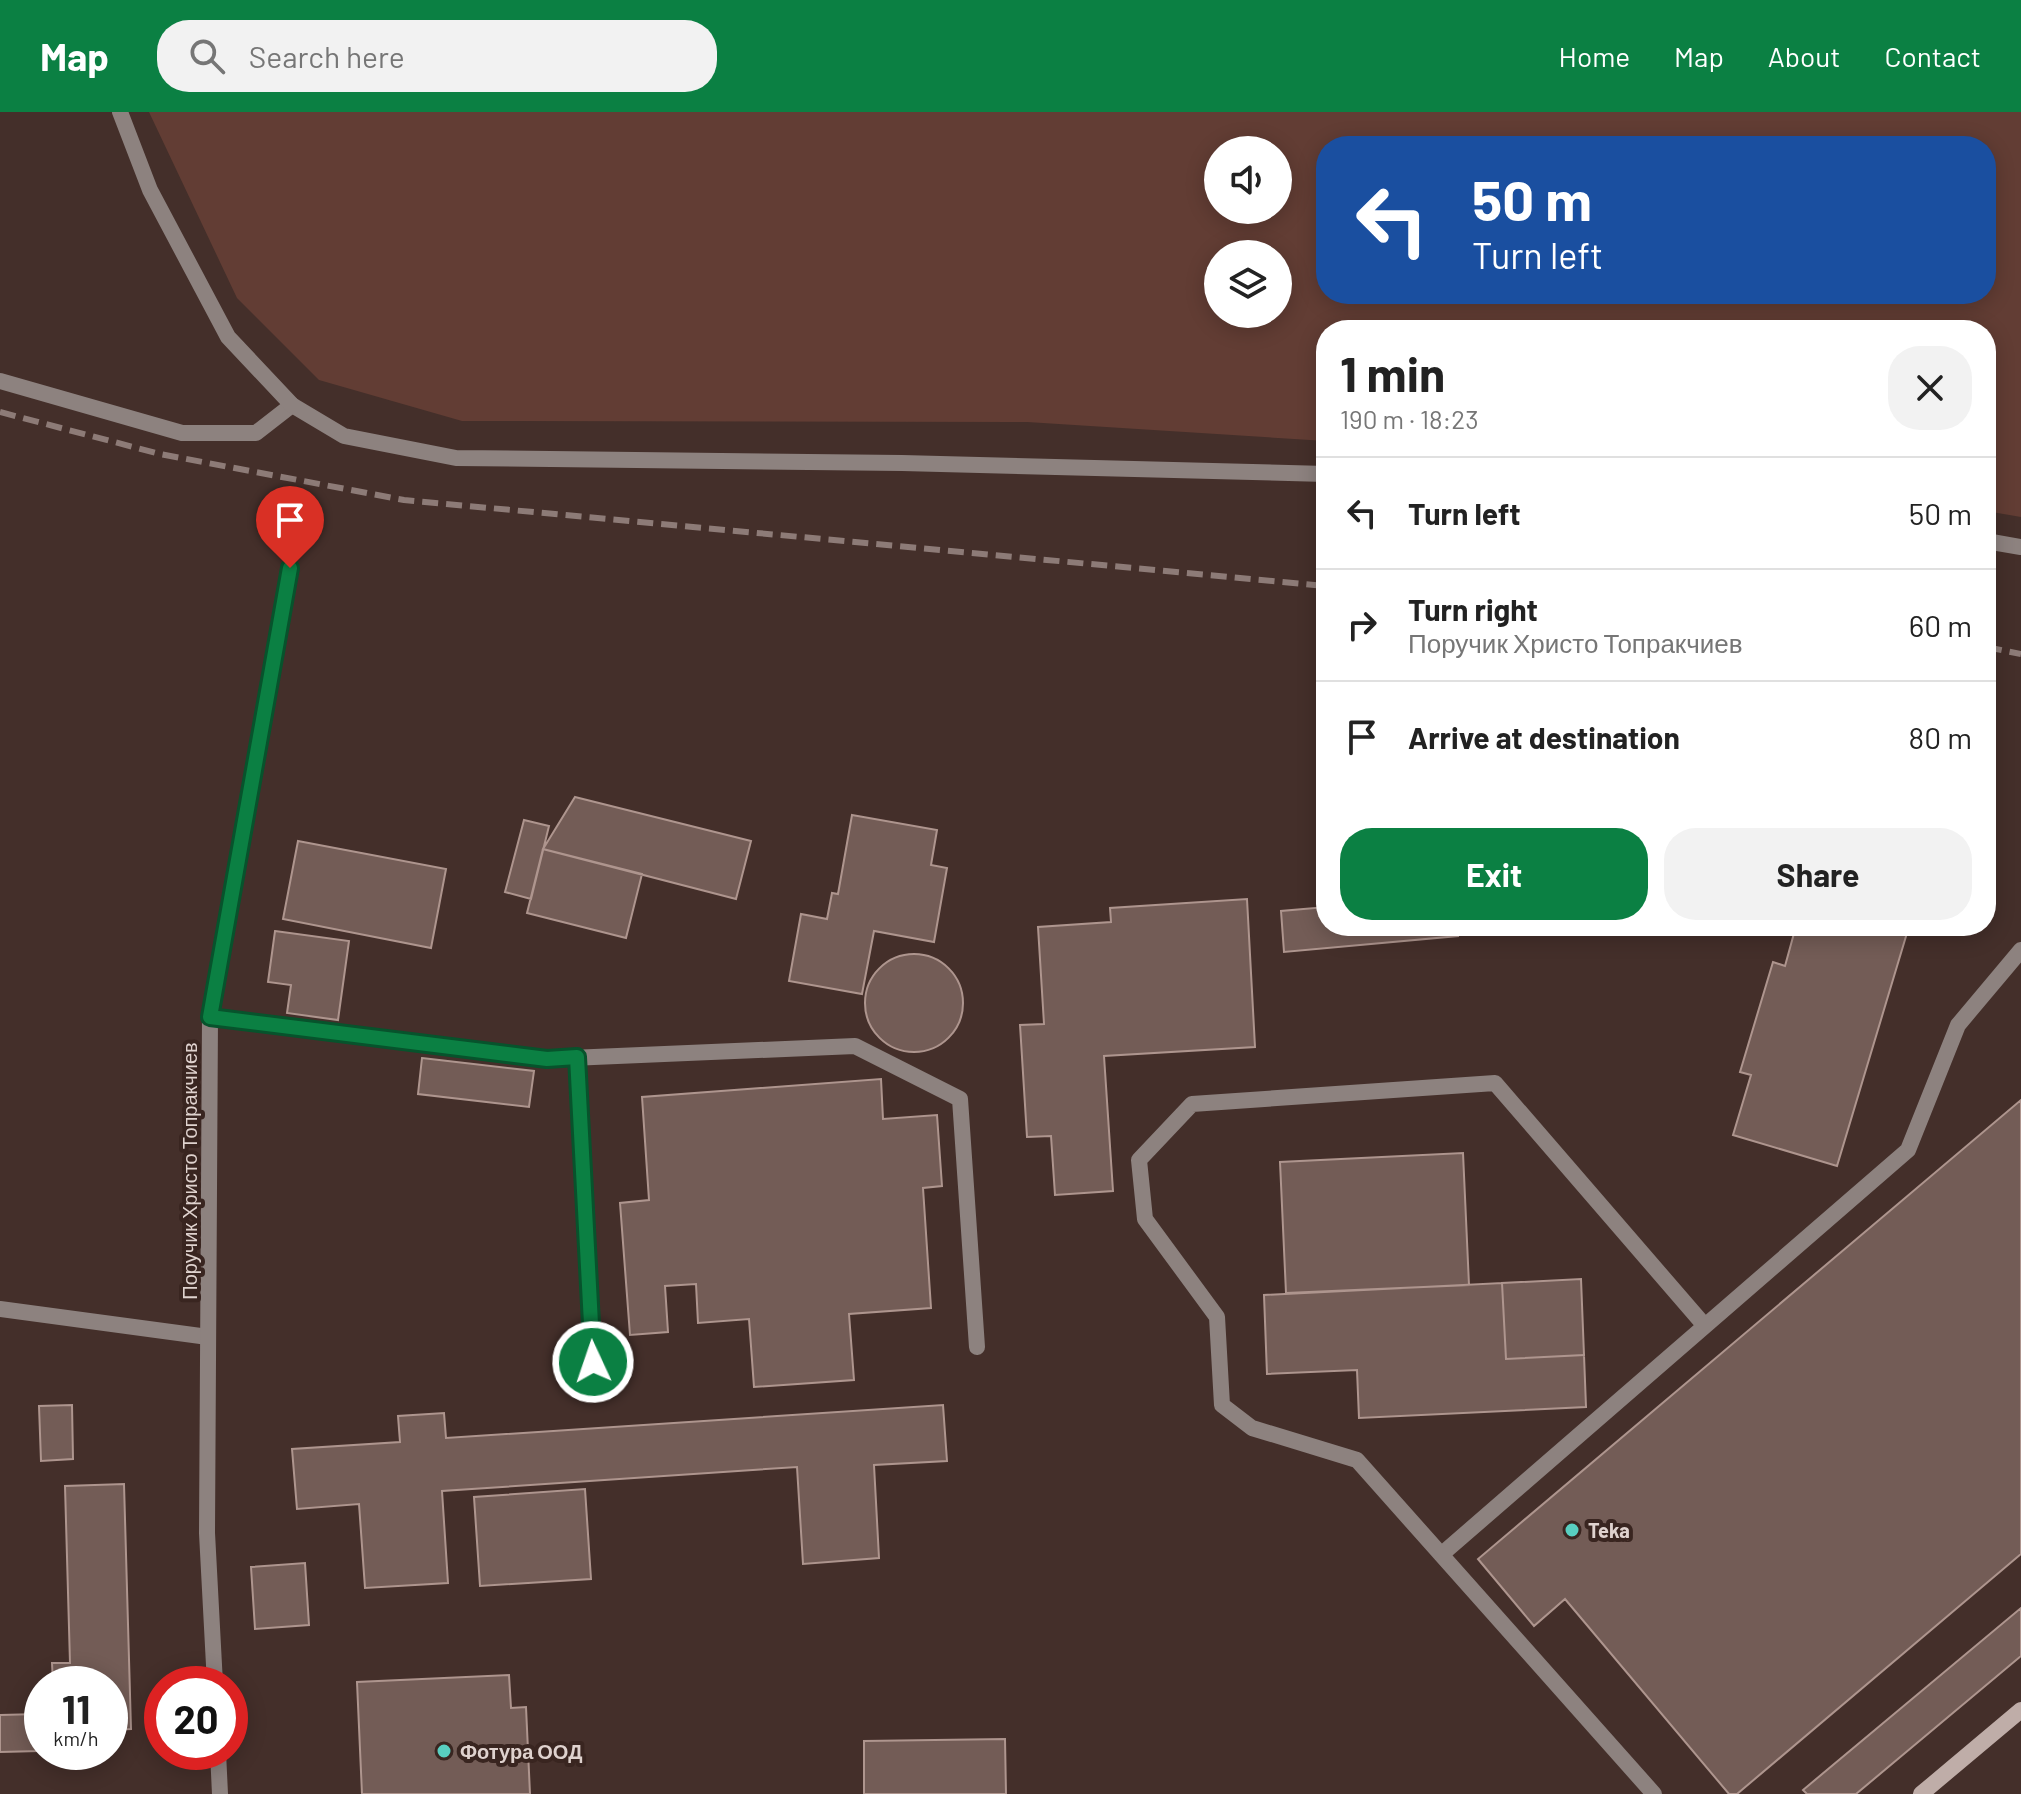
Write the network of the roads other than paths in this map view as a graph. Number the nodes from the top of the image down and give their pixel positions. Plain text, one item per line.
1 (120, 112) edge
2 (0, 381) edge
3 (292, 405) junction
4 (1316, 474) edge
5 (1996, 543) edge
6 (2021, 547) edge
7 (290, 568) dead end
8 (2021, 950) edge
9 (210, 1017) junction
10 (577, 1057) junction
11 (0, 1309) edge
12 (1705, 1326) junction
13 (208, 1337) junction
14 (977, 1347) dead end
15 (593, 1362) dead end
16 (1442, 1554) junction
17 (214, 1666) edge
18 (2021, 1710) edge
19 (219, 1770) edge
20 (220, 1794) edge
21 (1654, 1794) edge
22 (1921, 1794) edge

1 - 3 street
2 - 3 street
3 - 4 street
5 - 6 street
7 - 9 street, Поручик Христо Топракчиев
8 - 12 street
9 - 10 street
9 - 13 street, Поручик Христо Топракчиев
10 - 14 street
10 - 15 street
11 - 13 street
12 - 16 street
12 - 16 street
13 - 17 street, Поручик Христо Топракчиев
16 - 21 street
18 - 22 street
19 - 20 street

